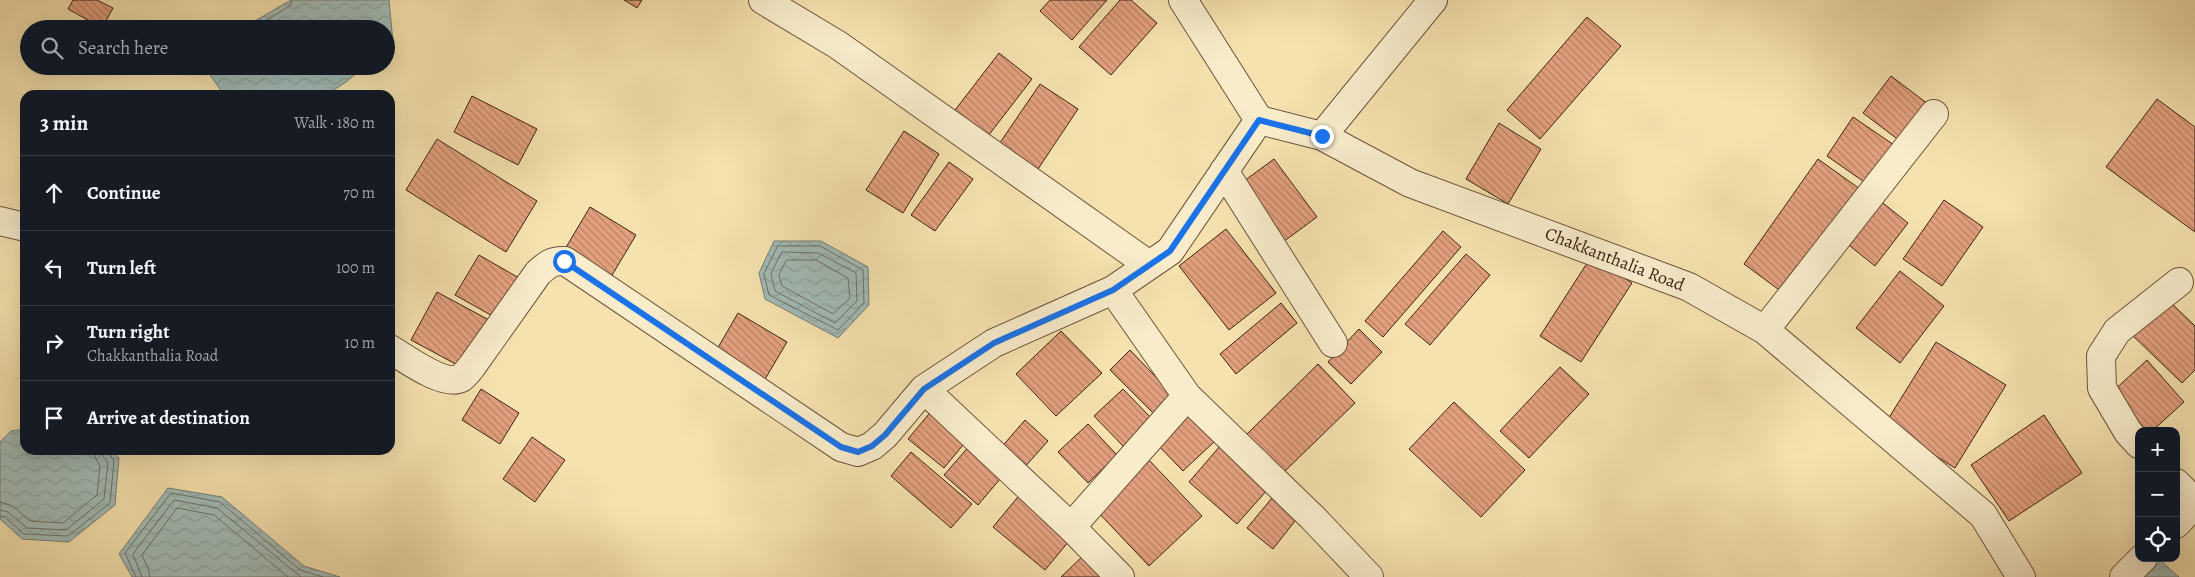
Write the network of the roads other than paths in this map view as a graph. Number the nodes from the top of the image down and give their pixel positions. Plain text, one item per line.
1 (763, 0) edge
2 (1183, 0) edge
3 (1432, 0) edge
4 (1934, 114) dead end
5 (1259, 120) junction
6 (1322, 136) junction
7 (1224, 171) junction
8 (0, 221) edge
9 (20, 226) edge
10 (1149, 264) junction
11 (2178, 282) dead end
12 (1113, 290) junction
13 (1765, 330) junction
14 (1333, 343) dead end
15 (395, 352) edge
16 (924, 389) junction
17 (1187, 396) junction
18 (2135, 440) edge
19 (2180, 487) edge
20 (2195, 503) edge
21 (2180, 520) edge
22 (1071, 527) junction
23 (2139, 562) edge
24 (1120, 577) edge
25 (1369, 577) edge
26 (2021, 577) edge
27 (2124, 577) edge

1 - 10 street
2 - 5 street
3 - 6 street
4 - 13 street
5 - 6 street, Chakkanthalia Road
5 - 7 street
6 - 13 street, Chakkanthalia Road
7 - 10 street
7 - 14 street
8 - 9 street
10 - 12 street
11 - 18 street
12 - 16 street
12 - 17 street
13 - 26 street, Chakkanthalia Road
15 - 16 street
16 - 22 street
17 - 22 street
17 - 25 street
19 - 20 street
20 - 21 street
22 - 24 street
23 - 27 street

